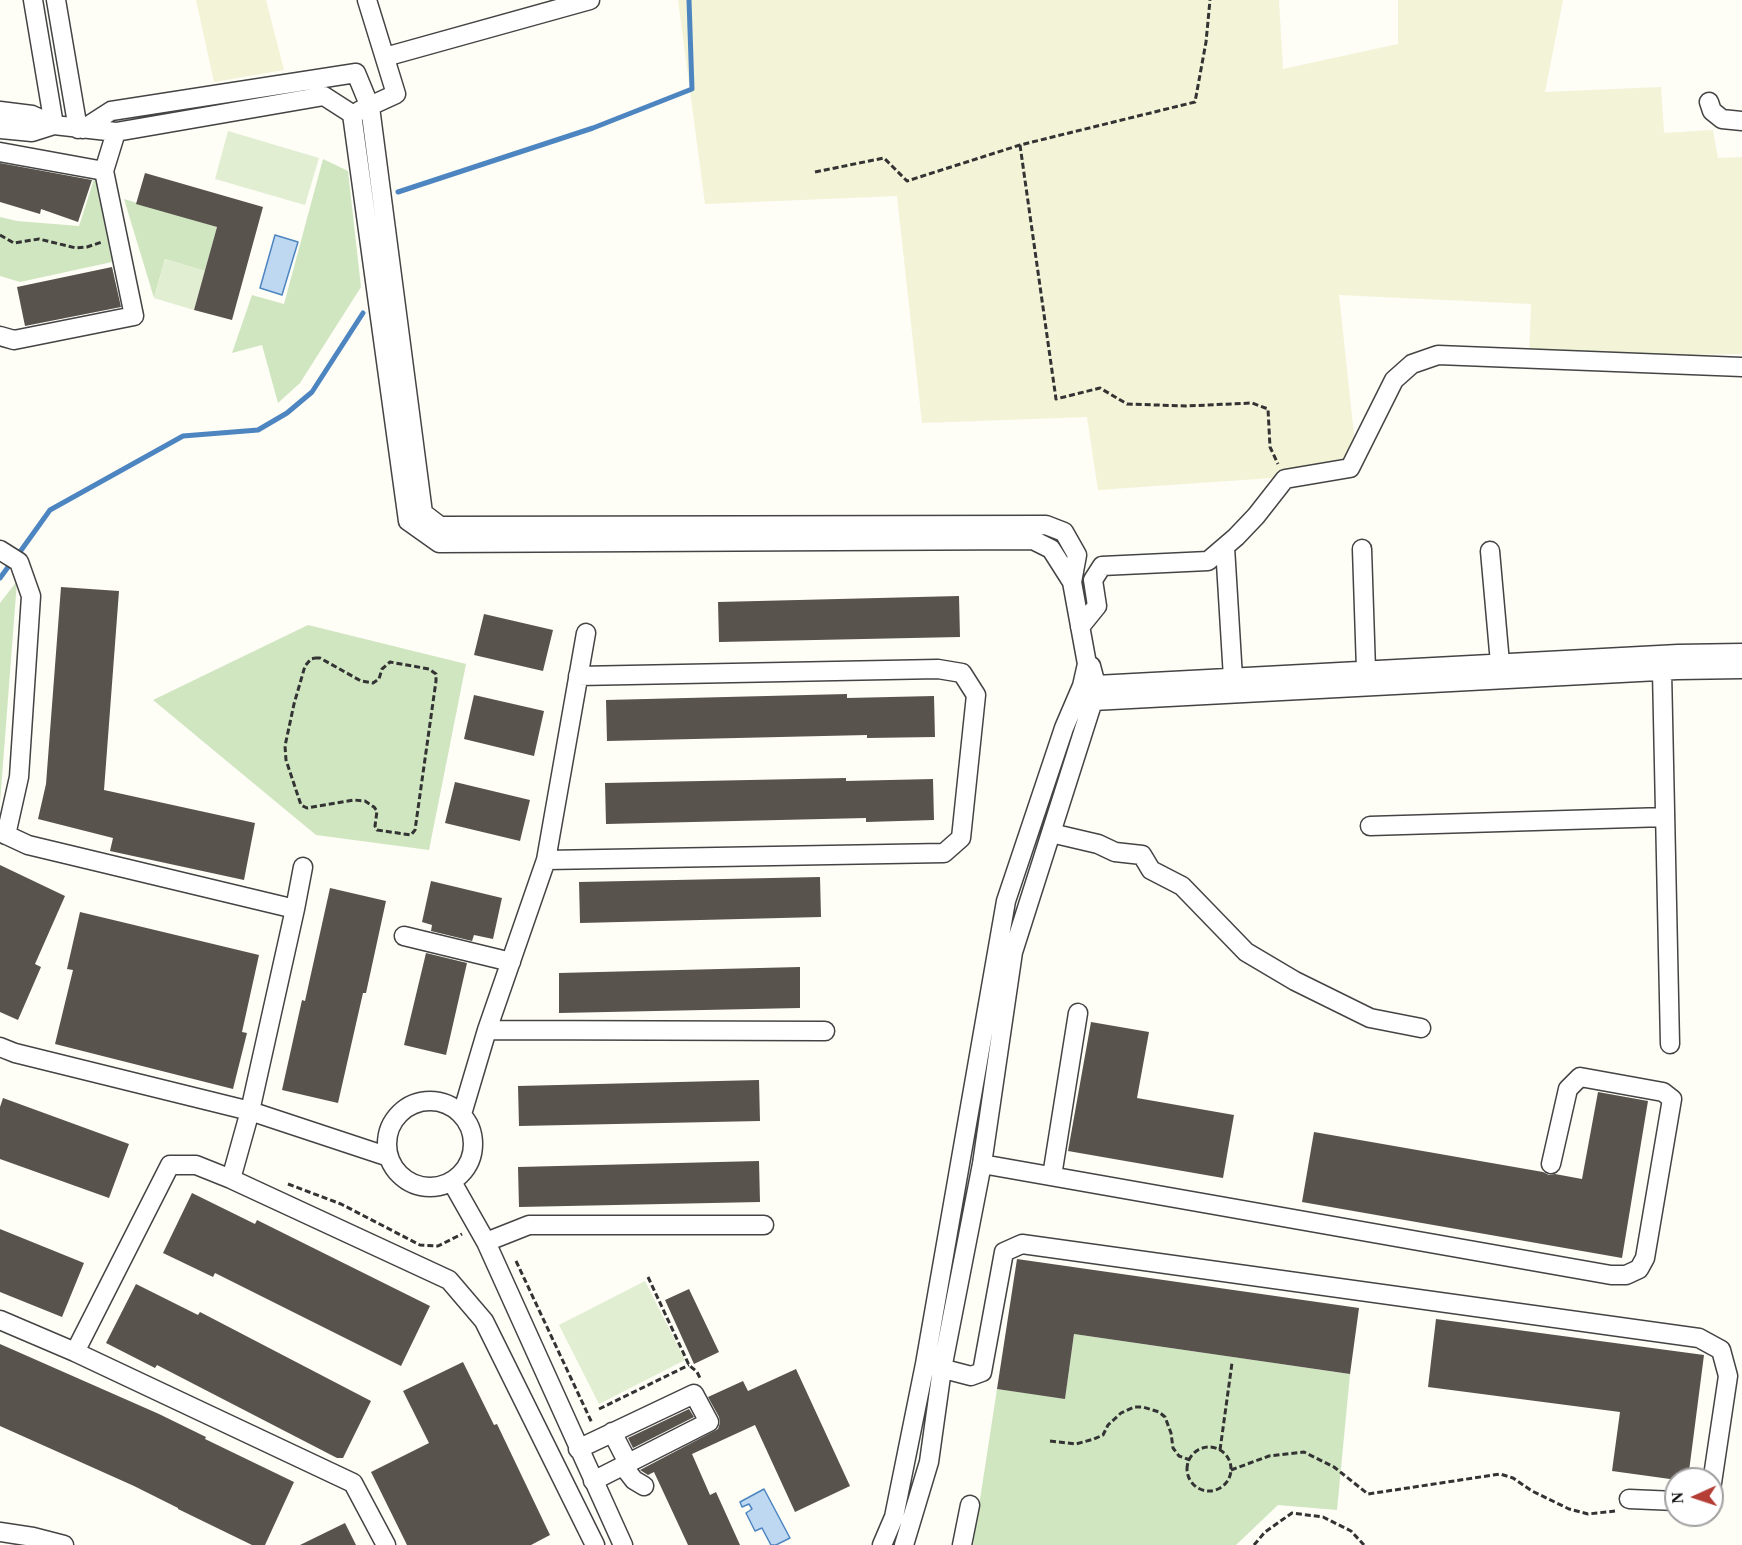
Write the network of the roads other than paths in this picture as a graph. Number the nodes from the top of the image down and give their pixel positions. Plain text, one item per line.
1 (33, 0) edge
2 (56, 0) edge
3 (366, 0) edge
4 (590, 0) edge
5 (385, 57) junction
6 (1709, 102) dead end
7 (370, 107) junction
8 (0, 111) edge
9 (352, 114) junction
10 (1742, 121) edge
11 (54, 125) junction
12 (0, 129) edge
13 (80, 129) junction
14 (116, 132) junction
15 (0, 152) edge
16 (104, 171) junction
17 (0, 336) edge
18 (1742, 367) edge
19 (1225, 547) junction
20 (1362, 549) dead end
21 (0, 550) edge
22 (1490, 551) dead end
23 (1072, 582) junction
24 (1080, 627) junction
25 (586, 633) dead end
26 (1742, 653) edge
27 (1500, 663) junction
28 (1087, 664) junction
29 (1742, 669) edge
30 (1366, 670) junction
31 (1662, 671) junction
32 (578, 676) junction
33 (1233, 678) junction
34 (1094, 693) junction
35 (1665, 817) junction
36 (1370, 826) dead end
37 (3, 833) edge
38 (1051, 833) junction
39 (546, 860) junction
40 (303, 867) dead end
41 (295, 909) junction
42 (404, 936) dead end
43 (511, 962) junction
44 (1078, 1013) dead end
45 (1421, 1028) dead end
46 (488, 1030) junction
47 (825, 1031) dead end
48 (1670, 1044) dead end
49 (0, 1047) edge
50 (250, 1112) junction
51 (462, 1114) junction
52 (388, 1157) junction
53 (982, 1164) junction
54 (1551, 1164) dead end
55 (1052, 1176) junction
56 (231, 1179) junction
57 (452, 1182) junction
58 (764, 1225) dead end
59 (481, 1234) junction
60 (0, 1320) edge
61 (75, 1353) junction
62 (934, 1366) junction
63 (605, 1435) junction
64 (578, 1449) junction
65 (626, 1464) junction
66 (1714, 1467) edge
67 (593, 1481) junction
68 (644, 1486) dead end
69 (1664, 1502) edge
70 (1623, 1504) road end
71 (970, 1505) dead end
72 (0, 1532) edge
73 (64, 1545) edge
74 (386, 1545) edge
75 (595, 1545) edge
76 (623, 1545) edge
77 (882, 1545) edge
78 (904, 1545) edge
79 (962, 1545) edge

1 - 11 street
2 - 13 street
3 - 5 street
4 - 5 street
5 - 7 street
6 - 10 street
7 - 9 street
7 - 13 street
7 - 23 street
8 - 11 street
9 - 14 street
9 - 23 street
11 - 12 street
11 - 13 street
13 - 14 street
14 - 16 street
15 - 16 street
16 - 17 street
18 - 19 street
19 - 24 street
19 - 33 street
20 - 30 street
21 - 37 street
22 - 27 street
23 - 24 street
24 - 28 street
25 - 32 street
26 - 27 street
27 - 30 street
28 - 34 street
28 - 62 street
29 - 31 street
30 - 33 street
31 - 34 street
31 - 35 street
32 - 39 street
32 - 39 street
33 - 34 street
34 - 38 street
35 - 36 street
35 - 48 street
37 - 41 street
38 - 45 street
38 - 53 street
39 - 43 street
40 - 41 street
41 - 50 street
42 - 43 street
43 - 46 street
44 - 55 street
46 - 47 street
46 - 51 street
49 - 50 street
50 - 52 street
50 - 56 street
51 - 52 street
51 - 57 street
52 - 57 street
53 - 55 street
53 - 62 street
54 - 55 street
56 - 61 street
56 - 75 street
57 - 59 street
58 - 59 street
59 - 64 street
60 - 61 street
61 - 74 street
62 - 66 street
62 - 77 street
62 - 78 street
63 - 64 street
63 - 65 street
63 - 65 street
64 - 67 street
65 - 67 street
65 - 68 street
67 - 76 street
69 - 70 street
71 - 79 street
72 - 73 street

